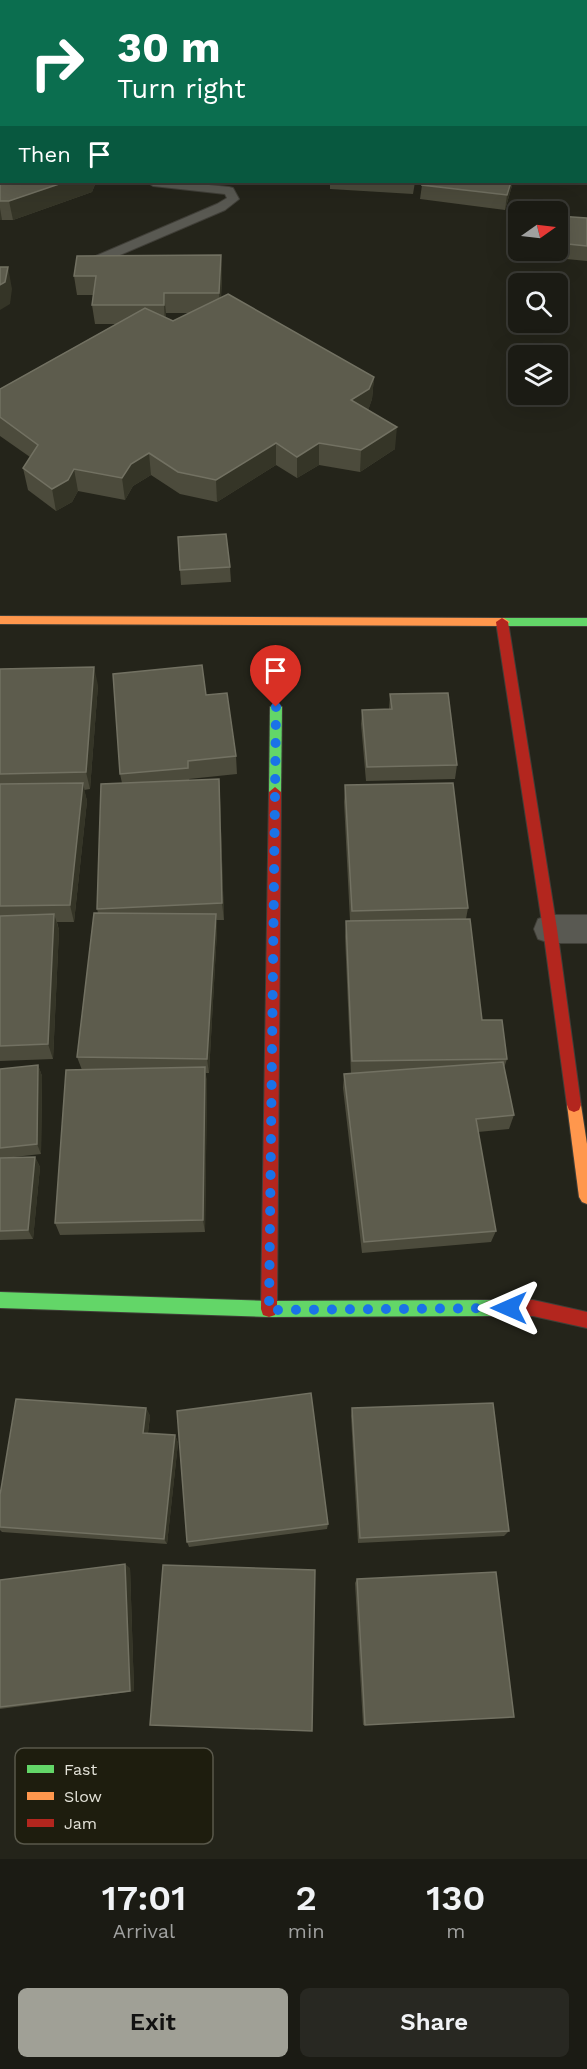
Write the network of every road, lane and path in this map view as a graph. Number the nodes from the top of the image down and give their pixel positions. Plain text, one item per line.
1 (161, 183) edge
2 (88, 264) edge
3 (0, 620) edge
4 (502, 622) junction
5 (587, 622) edge
6 (276, 707) dead end
7 (550, 929) junction
8 (587, 929) edge
9 (587, 1197) edge
10 (0, 1300) edge
11 (269, 1310) junction
12 (587, 1320) edge

1 - 2 lane
3 - 4 street
4 - 5 street
4 - 7 street
6 - 11 street
7 - 8 street
7 - 9 street
10 - 11 street
11 - 12 street

